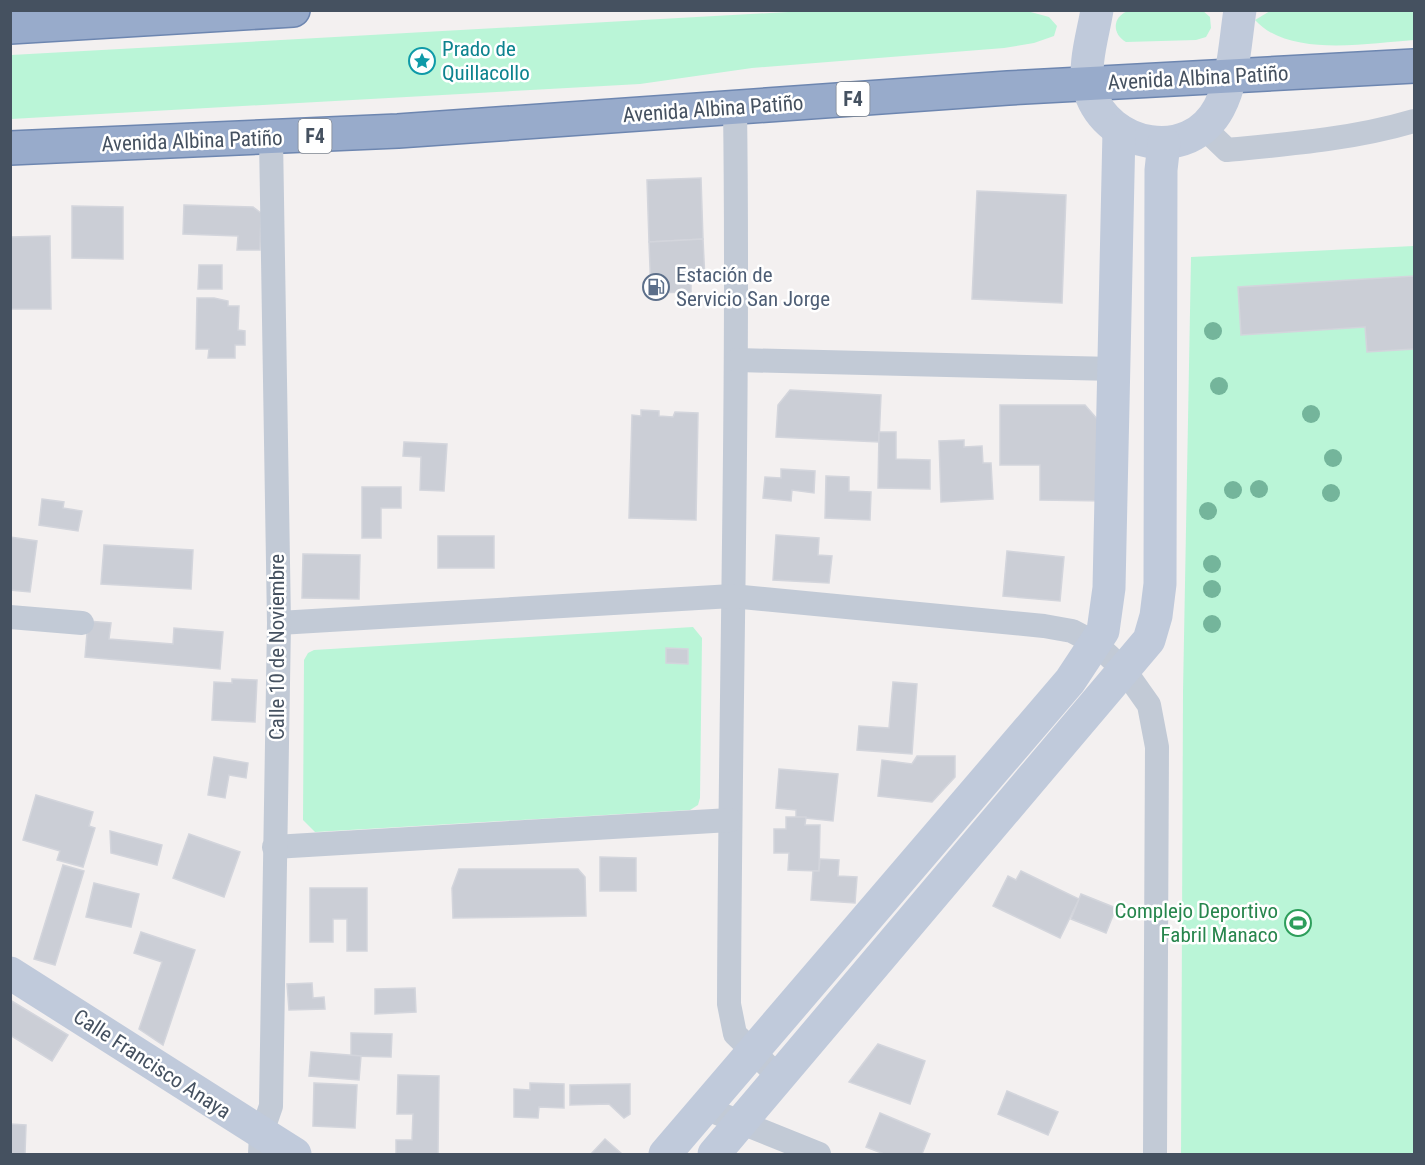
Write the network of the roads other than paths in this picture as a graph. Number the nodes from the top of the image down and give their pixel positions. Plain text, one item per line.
1 (293, 10) edge
2 (1097, 10) edge
3 (1240, 10) edge
4 (10, 27) edge
5 (1414, 66) edge
6 (1229, 77) junction
7 (1088, 84) junction
8 (735, 107) junction
9 (1414, 122) edge
10 (1203, 127) junction
11 (1119, 130) junction
12 (270, 138) junction
13 (1164, 143) junction
14 (10, 148) edge
15 (737, 360) junction
16 (1115, 369) junction
17 (732, 596) junction
18 (10, 617) edge
19 (82, 623) dead end
20 (279, 623) junction
21 (1095, 643) junction
22 (1125, 671) junction
23 (730, 819) junction
24 (274, 848) junction
25 (10, 973) edge
26 (753, 1052) junction
27 (779, 1077) junction
28 (705, 1108) junction
29 (740, 1122) junction
30 (261, 1145) edge
31 (295, 1155) edge
32 (665, 1155) edge
33 (714, 1155) edge
34 (819, 1155) edge
35 (1155, 1155) edge

1 - 4 highway
2 - 7 main road
3 - 6 main road
5 - 6 highway, Avenida Albina Patiño / F4
6 - 7 highway, Avenida Albina Patiño / F4
6 - 10 main road
7 - 8 highway, Avenida Albina Patiño / F4
7 - 11 main road
8 - 12 highway, Avenida Albina Patiño / F4
8 - 15 street
9 - 10 street
10 - 13 main road
11 - 13 main road
11 - 16 main road
12 - 14 highway, Avenida Albina Patiño / F4
12 - 20 street, Calle 10 de Noviembre
13 - 22 main road
15 - 16 street
15 - 17 street
16 - 21 main road
17 - 20 street
17 - 21 street
17 - 23 street
18 - 19 street
20 - 24 street, Calle 10 de Noviembre
21 - 22 street
21 - 26 main road
22 - 27 main road
22 - 35 street
23 - 24 street
23 - 26 street
24 - 30 street, Calle 10 de Noviembre
25 - 30 main road, Calle Francisco Anaya
26 - 27 street
26 - 28 main road
27 - 29 main road
28 - 29 street
28 - 32 main road
29 - 33 main road
29 - 34 street
30 - 31 main road, Calle Francisco Anaya

